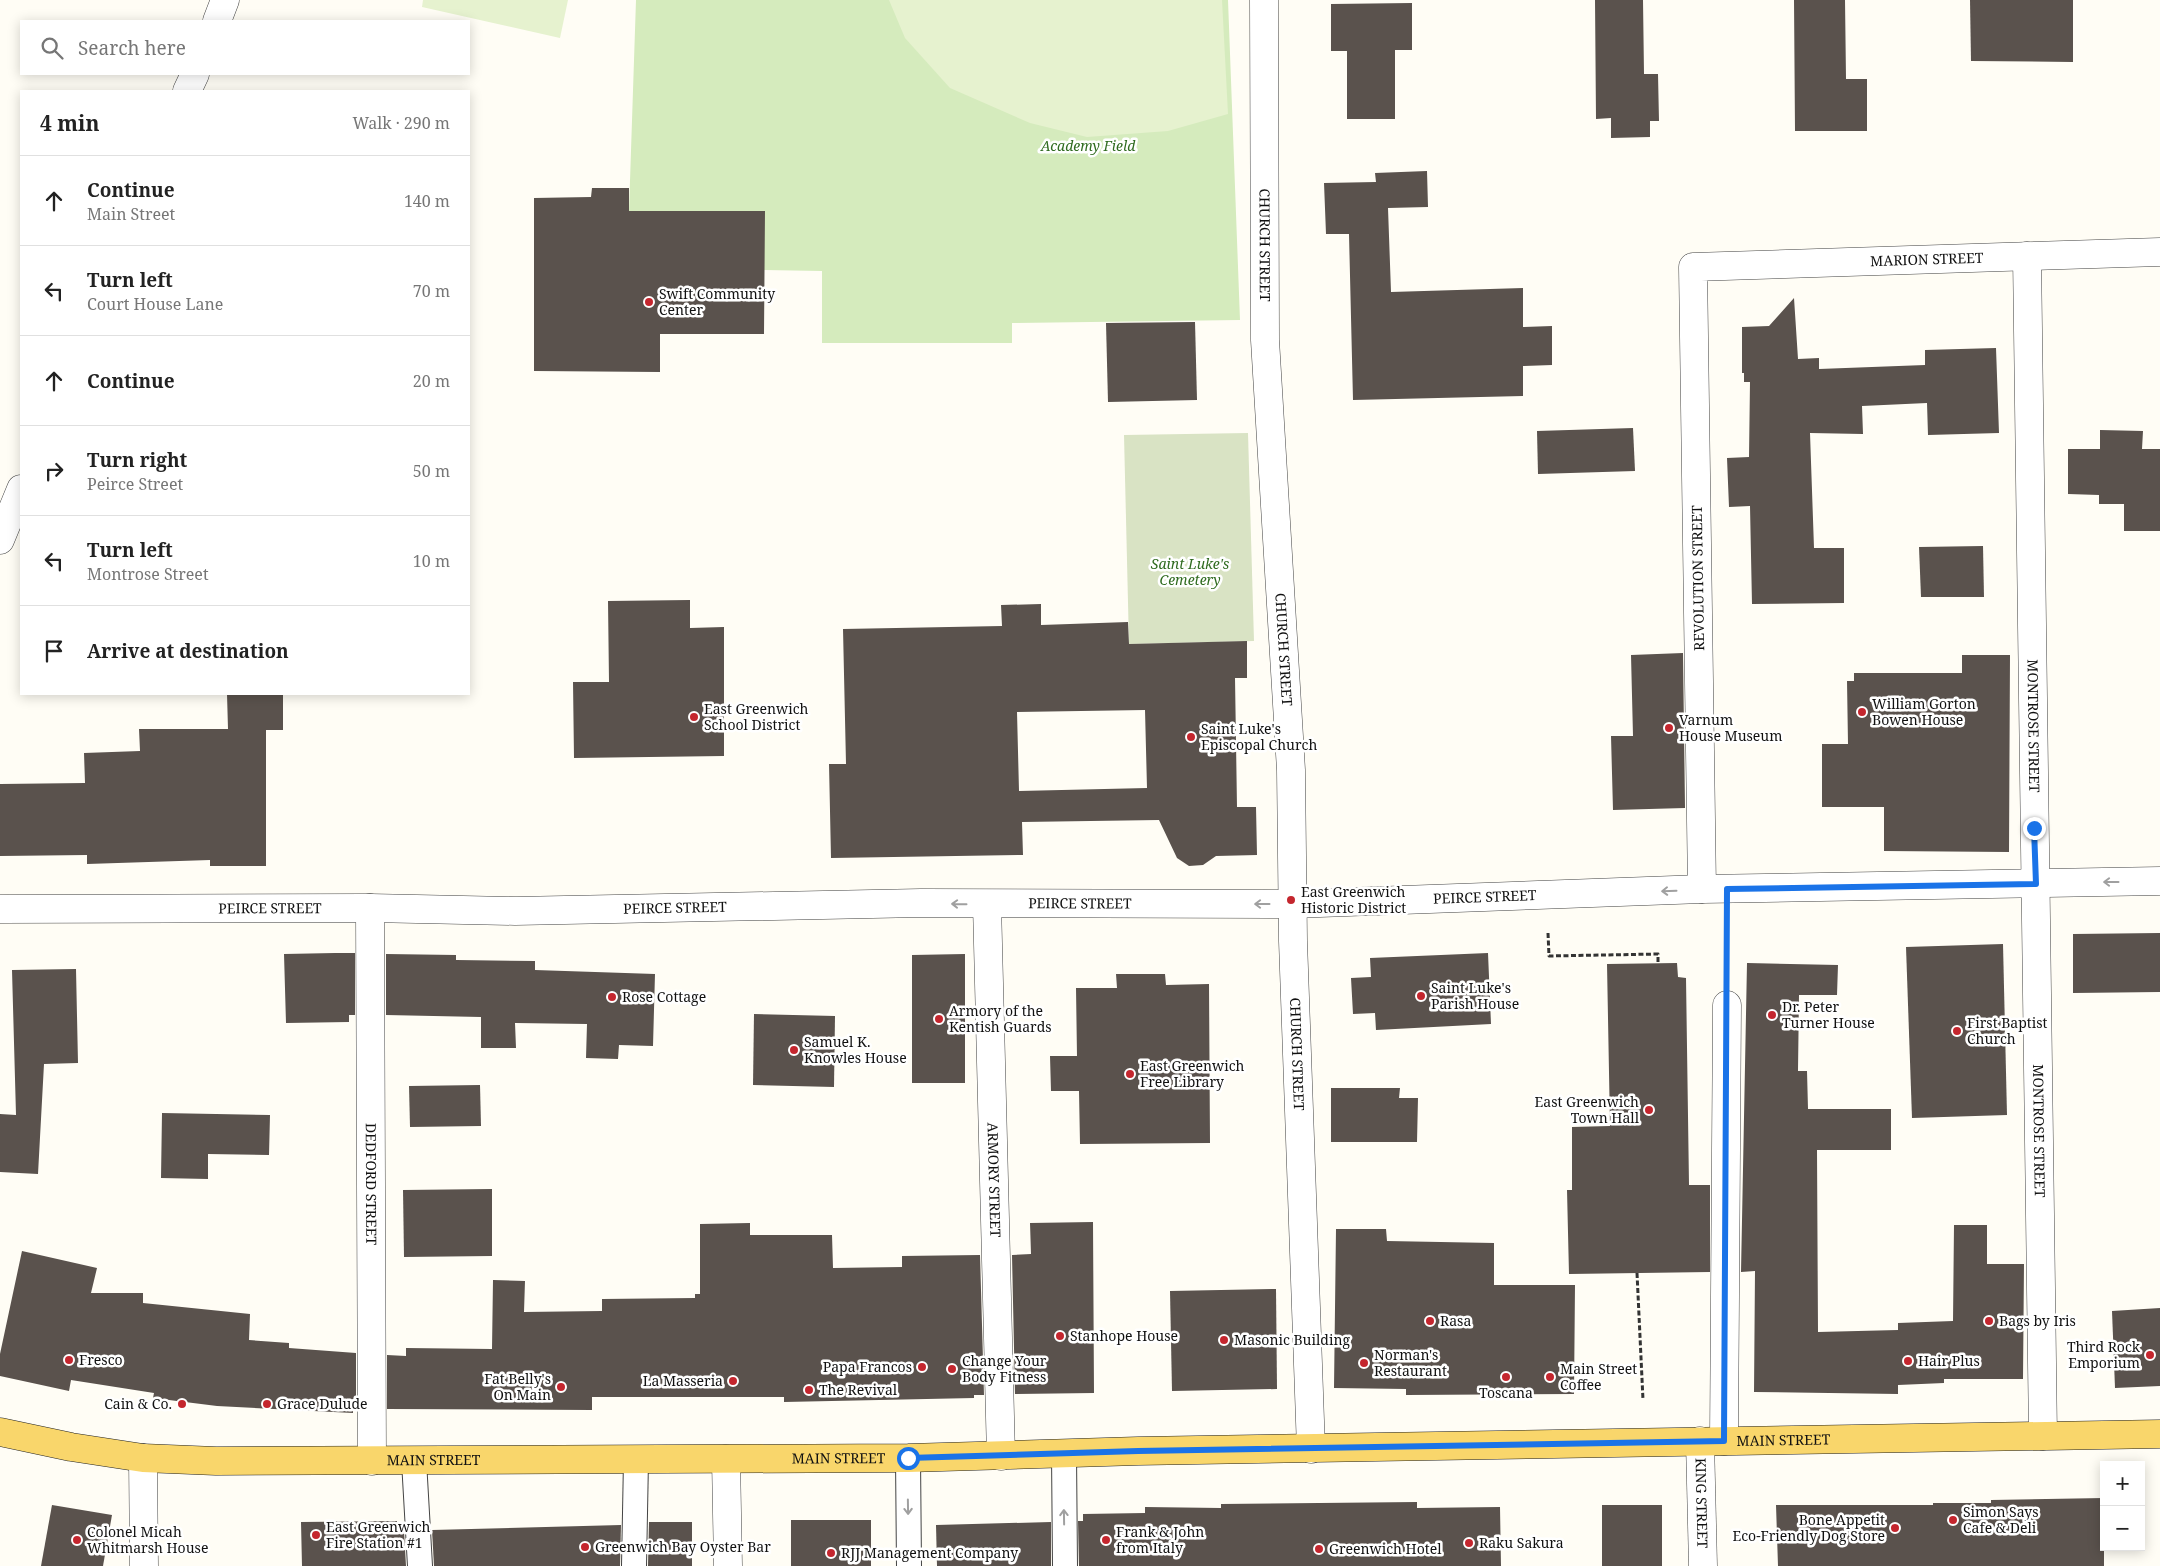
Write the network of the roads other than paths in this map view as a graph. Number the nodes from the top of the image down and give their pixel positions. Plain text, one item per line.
1 (225, 0) edge
2 (1264, 0) edge
3 (216, 20) edge
4 (195, 75) edge
5 (187, 90) edge
6 (2160, 252) edge
7 (2027, 256) junction
8 (1693, 266) joint
9 (20, 491) edge
10 (0, 540) edge
11 (2160, 881) edge
12 (2036, 884) junction
13 (1715, 889) junction
14 (987, 904) junction
15 (1292, 904) junction
16 (370, 908) junction
17 (0, 909) edge
18 (1727, 1006) road end
19 (0, 1432) edge
20 (2160, 1434) edge
21 (2043, 1436) junction
22 (1712, 1441) junction
23 (1311, 1449) junction
24 (1064, 1454) junction
25 (1001, 1456) junction
26 (143, 1458) junction
27 (908, 1458) junction
28 (726, 1459) junction
29 (636, 1460) junction
30 (372, 1461) junction
31 (414, 1461) junction
32 (144, 1566) edge
33 (420, 1566) edge
34 (634, 1566) edge
35 (728, 1566) edge
36 (909, 1566) edge
37 (1066, 1566) edge
38 (1703, 1566) edge

1 - 3 street
2 - 15 street, CHURCH STREET
4 - 5 street
6 - 7 street, MARION STREET
7 - 8 street, MARION STREET
7 - 12 street, MONTROSE STREET
8 - 13 street, REVOLUTION STREET
9 - 10 street
11 -> 12 street, PEIRCE STREET
12 - 13 street, PEIRCE STREET
12 - 21 street, MONTROSE STREET
13 -> 15 street, PEIRCE STREET
15 -> 14 street, PEIRCE STREET
14 -> 16 street, PEIRCE STREET
14 - 25 street, ARMORY STREET
15 - 23 street, CHURCH STREET
16 - 17 street, PEIRCE STREET
16 - 30 street, DEDFORD STREET
18 - 22 street, KING STREET
19 - 26 main road, MAIN STREET
20 - 21 main road, MAIN STREET
21 - 22 main road, MAIN STREET
22 - 23 main road, MAIN STREET
22 - 38 street, KING STREET
23 - 24 main road, MAIN STREET
24 - 25 main road, MAIN STREET
37 -> 24 lane
25 - 27 main road, MAIN STREET
26 - 30 main road, MAIN STREET
26 - 32 street
27 - 28 main road, MAIN STREET
27 -> 36 lane
28 - 29 main road, MAIN STREET
28 - 35 street
29 - 31 main road, MAIN STREET
29 - 34 lane
30 - 31 main road, MAIN STREET
31 - 33 lane

